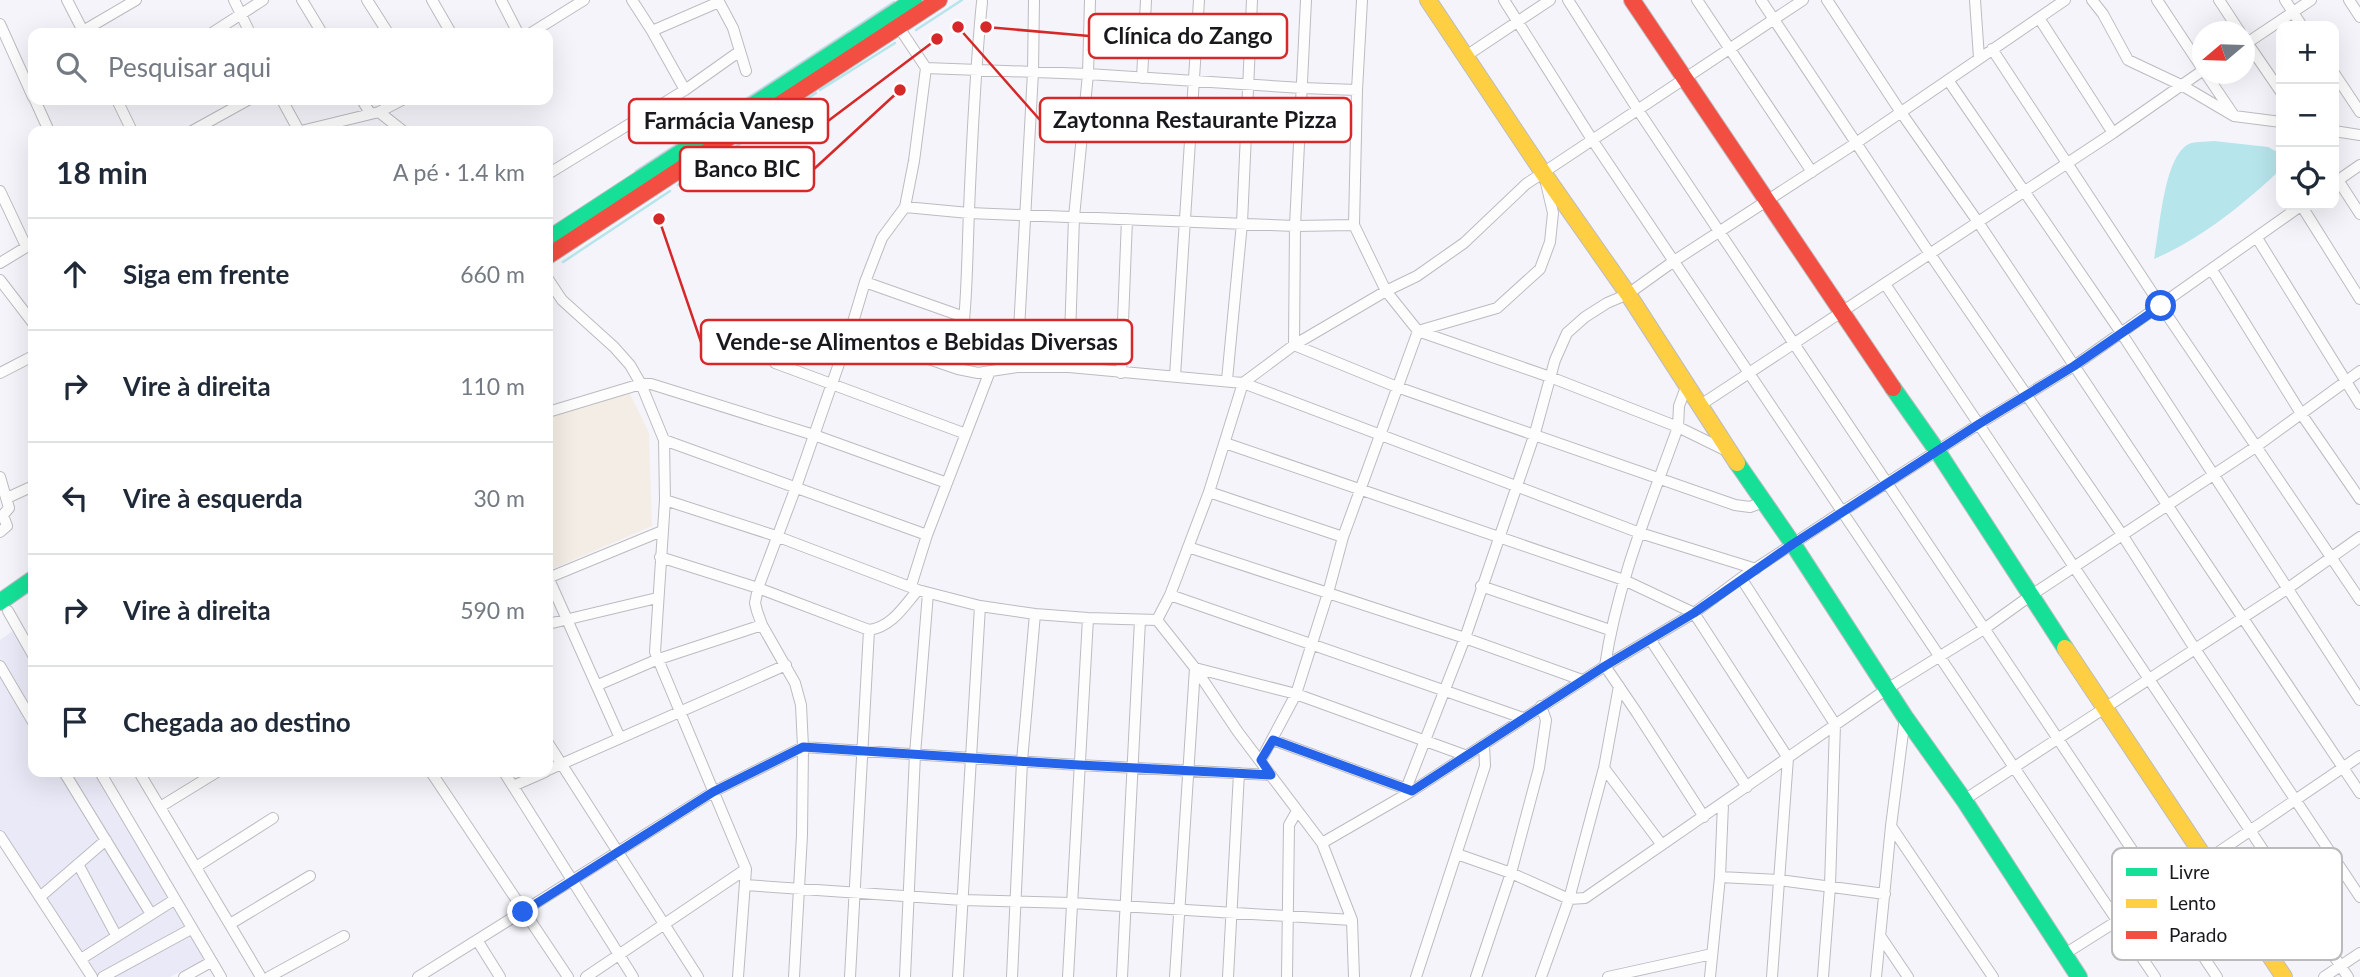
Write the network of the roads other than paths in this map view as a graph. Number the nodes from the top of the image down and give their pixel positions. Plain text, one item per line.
1 (67, 0) edge
2 (136, 0) edge
3 (234, 0) edge
4 (263, 0) edge
5 (302, 0) edge
6 (367, 0) edge
7 (432, 0) edge
8 (501, 0) edge
9 (632, 0) edge
10 (939, 0) edge
11 (1034, 0) edge
12 (1090, 0) edge
13 (1146, 0) edge
14 (1199, 0) edge
15 (1252, 0) edge
16 (1306, 0) edge
17 (1363, 0) edge
18 (1428, 0) edge
19 (1504, 0) edge
20 (1550, 0) edge
21 (1568, 0) edge
22 (1632, 0) edge
23 (1697, 0) edge
24 (1761, 0) edge
25 (1803, 0) edge
26 (1827, 0) edge
27 (1975, 0) edge
28 (2065, 0) edge
29 (2092, 0) edge
30 (2157, 0) edge
31 (2219, 0) edge
32 (2285, 0) edge
33 (2311, 0) edge
34 (2349, 0) edge
35 (581, 1) edge
36 (718, 1) edge
37 (982, 2) dead end
38 (906, 3) edge
39 (2293, 12) junction
40 (241, 14) junction
41 (2360, 17) edge
42 (2039, 18) junction
43 (1773, 20) junction
44 (2233, 21) edge
45 (2299, 21) edge
46 (1519, 22) junction
47 (0, 24) edge
48 (898, 26) junction
49 (81, 28) edge
50 (90, 28) edge
51 (220, 28) edge
52 (248, 28) edge
53 (319, 28) edge
54 (385, 28) edge
55 (448, 28) edge
56 (515, 28) edge
57 (539, 28) edge
58 (652, 31) junction
59 (2255, 36) edge
60 (1729, 49) junction
61 (1992, 50) junction
62 (740, 51) junction
63 (2192, 53) edge
64 (1466, 56) junction
65 (2255, 56) edge
66 (1979, 58) junction
67 (926, 68) junction
68 (746, 71) dead end
69 (975, 71) junction
70 (1033, 72) junction
71 (1088, 74) junction
72 (1142, 78) junction
73 (1685, 79) junction
74 (1948, 80) junction
75 (2192, 80) edge
76 (2339, 80) edge
77 (1193, 82) junction
78 (2213, 84) edge
79 (28, 85) edge
80 (1247, 85) junction
81 (2276, 85) edge
82 (2183, 86) junction
83 (1301, 88) junction
84 (685, 90) junction
85 (1357, 90) junction
86 (37, 105) edge
87 (119, 105) edge
88 (239, 105) edge
89 (285, 105) edge
90 (367, 105) edge
91 (391, 105) edge
92 (1638, 110) junction
93 (1900, 111) junction
94 (2360, 112) edge
95 (374, 113) junction
96 (2234, 116) junction
97 (2276, 121) edge
98 (47, 126) edge
99 (130, 126) edge
100 (201, 126) edge
101 (297, 126) edge
102 (321, 126) edge
103 (395, 126) edge
104 (2339, 132) edge
105 (2113, 133) junction
106 (2360, 135) edge
107 (1593, 141) junction
108 (1856, 143) junction
109 (2067, 163) junction
110 (2360, 165) edge
111 (553, 171) edge
112 (1812, 172) junction
113 (1544, 174) junction
114 (2339, 179) edge
115 (2339, 185) edge
116 (0, 191) edge
117 (2023, 192) junction
118 (1766, 201) junction
119 (905, 207) junction
120 (2294, 210) edge
121 (2304, 210) edge
122 (969, 213) junction
123 (2360, 214) edge
124 (1024, 215) junction
125 (1074, 217) junction
126 (1127, 219) junction
127 (1184, 221) junction
128 (1978, 222) junction
129 (1242, 223) junction
130 (1354, 225) junction
131 (1295, 226) junction
132 (1720, 232) junction
133 (553, 236) edge
134 (2257, 238) junction
135 (28, 241) edge
136 (28, 246) edge
137 (553, 253) edge
138 (1930, 254) junction
139 (1674, 261) junction
140 (0, 263) edge
141 (2212, 270) junction
142 (0, 280) edge
143 (864, 282) junction
144 (1885, 284) junction
145 (553, 286) edge
146 (1386, 291) junction
147 (1628, 294) junction
148 (2360, 299) edge
149 (2161, 306) junction
150 (1841, 313) junction
151 (28, 316) edge
152 (964, 317) junction
153 (1418, 331) junction
154 (850, 332) junction
155 (2122, 334) junction
156 (1794, 344) junction
157 (1294, 345) junction
158 (28, 359) edge
159 (775, 363) dead end
160 (2074, 366) junction
161 (1017, 367) junction
162 (1069, 367) junction
163 (958, 369) junction
164 (990, 371) junction
165 (2360, 371) edge
166 (0, 373) edge
167 (1121, 373) junction
168 (1749, 373) junction
169 (1175, 376) junction
170 (1550, 377) junction
171 (1227, 380) junction
172 (2345, 382) junction
173 (1243, 383) junction
174 (641, 384) junction
175 (830, 384) junction
176 (1397, 387) junction
177 (1686, 387) junction
178 (2027, 396) junction
179 (2360, 404) edge
180 (1699, 406) junction
181 (553, 410) edge
182 (2302, 415) junction
183 (1979, 424) junction
184 (1678, 427) junction
185 (1535, 433) junction
186 (966, 434) junction
187 (814, 435) junction
188 (1379, 435) junction
189 (664, 440) junction
190 (1225, 443) junction
191 (2258, 446) junction
192 (1729, 452) junction
193 (1938, 452) junction
194 (2213, 474) junction
195 (0, 477) edge
196 (1660, 478) junction
197 (947, 483) junction
198 (1887, 484) junction
199 (1516, 486) junction
200 (28, 488) edge
201 (796, 488) junction
202 (1360, 490) junction
203 (1209, 492) junction
204 (7, 498) junction
205 (2360, 499) edge
206 (665, 500) junction
207 (1764, 502) junction
208 (2166, 506) junction
209 (1843, 512) junction
210 (2, 515) edge
211 (662, 531) junction
212 (0, 532) edge
213 (1640, 533) junction
214 (927, 535) junction
215 (776, 536) junction
216 (2123, 536) junction
217 (1343, 537) junction
218 (1499, 537) junction
219 (2360, 537) edge
220 (1793, 544) junction
221 (1188, 547) junction
222 (2332, 556) junction
223 (660, 557) junction
224 (2075, 566) junction
225 (1755, 569) junction
226 (553, 576) edge
227 (1741, 578) junction
228 (1624, 580) junction
229 (28, 584) edge
230 (1481, 586) junction
231 (758, 588) junction
232 (553, 589) edge
233 (2287, 589) junction
234 (919, 590) junction
235 (1328, 593) junction
236 (1170, 594) junction
237 (2030, 596) junction
238 (28, 597) edge
239 (657, 598) junction
240 (2360, 600) edge
241 (980, 606) junction
242 (3, 610) edge
243 (1694, 613) junction
244 (1035, 614) junction
245 (1088, 618) junction
246 (2243, 618) junction
247 (567, 619) junction
248 (1140, 620) junction
249 (1157, 620) junction
250 (553, 623) edge
251 (762, 625) junction
252 (1984, 629) junction
253 (869, 630) junction
254 (1610, 630) junction
255 (1465, 638) junction
256 (1650, 639) junction
257 (1311, 646) junction
258 (28, 648) edge
259 (2195, 649) junction
260 (1938, 657) junction
261 (656, 660) junction
262 (786, 665) junction
263 (0, 666) edge
264 (1605, 666) junction
265 (1195, 668) junction
266 (2149, 679) junction
267 (1582, 680) junction
268 (597, 685) junction
269 (1619, 686) junction
270 (1887, 689) junction
271 (1444, 690) junction
272 (1296, 694) junction
273 (2360, 700) edge
274 (1541, 706) junction
275 (2105, 708) junction
276 (679, 713) junction
277 (28, 714) edge
278 (1905, 717) junction
279 (1523, 718) junction
280 (1835, 724) junction
281 (621, 738) junction
282 (2058, 739) junction
283 (1273, 740) junction
284 (1425, 740) junction
285 (1483, 744) junction
286 (803, 747) junction
287 (553, 751) edge
288 (862, 752) junction
289 (915, 754) junction
290 (1467, 756) junction
291 (2360, 757) edge
292 (970, 758) junction
293 (1788, 758) junction
294 (1261, 760) junction
295 (1022, 761) junction
296 (561, 764) junction
297 (1079, 765) junction
298 (553, 768) edge
299 (1133, 768) junction
300 (1604, 768) junction
301 (2014, 768) junction
302 (2343, 768) junction
303 (1186, 770) junction
304 (1240, 773) junction
305 (1271, 775) junction
306 (67, 777) edge
307 (103, 777) edge
308 (142, 777) edge
309 (209, 777) edge
310 (434, 777) edge
311 (507, 777) edge
312 (533, 777) edge
313 (513, 786) junction
314 (1747, 787) junction
315 (1409, 790) junction
316 (713, 792) junction
317 (2360, 793) edge
318 (1964, 800) junction
319 (2296, 801) junction
320 (1723, 804) junction
321 (160, 807) junction
322 (1297, 811) junction
323 (1703, 817) junction
324 (273, 818) dead end
325 (1891, 826) junction
326 (2250, 831) junction
327 (0, 836) edge
328 (106, 839) junction
329 (1322, 843) junction
330 (1662, 845) junction
331 (2131, 848) edge
332 (2198, 848) edge
333 (2226, 848) edge
334 (2261, 848) edge
335 (2327, 848) edge
336 (618, 853) junction
337 (1457, 854) junction
338 (78, 864) junction
339 (196, 867) junction
340 (747, 869) junction
341 (2342, 870) edge
342 (1511, 873) junction
343 (310, 876) dead end
344 (1720, 877) junction
345 (1779, 880) junction
346 (571, 882) junction
347 (745, 885) junction
348 (1830, 886) junction
349 (798, 890) junction
350 (855, 894) junction
351 (1885, 894) junction
352 (40, 897) junction
353 (908, 897) junction
354 (2360, 897) edge
355 (1569, 899) junction
356 (173, 900) junction
357 (962, 900) junction
358 (1016, 902) junction
359 (1072, 903) junction
360 (1125, 906) junction
361 (1178, 910) junction
362 (523, 912) junction
363 (151, 914) junction
364 (1232, 914) junction
365 (2112, 914) edge
366 (1287, 915) junction
367 (1352, 920) junction
368 (230, 924) junction
369 (664, 924) junction
370 (2112, 924) edge
371 (191, 929) junction
372 (116, 935) junction
373 (344, 936) dead end
374 (1881, 937) junction
375 (477, 940) junction
376 (2360, 953) edge
377 (1712, 954) junction
378 (2063, 955) junction
379 (619, 956) junction
380 (81, 959) junction
381 (2143, 960) edge
382 (2206, 960) edge
383 (2273, 960) edge
384 (2336, 960) edge
385 (211, 962) junction
386 (2340, 966) junction
387 (92, 977) edge
388 (103, 977) edge
389 (184, 977) edge
390 (221, 977) edge
391 (261, 977) edge
392 (269, 977) edge
393 (418, 977) edge
394 (500, 977) edge
395 (569, 977) edge
396 (586, 977) edge
397 (633, 977) edge
398 (698, 977) edge
399 (738, 977) edge
400 (794, 977) edge
401 (850, 977) edge
402 (905, 977) edge
403 (958, 977) edge
404 (1012, 977) edge
405 (1068, 977) edge
406 (1122, 977) edge
407 (1175, 977) edge
408 (1228, 977) edge
409 (1287, 977) edge
410 (1354, 977) edge
411 (1416, 977) edge
412 (1476, 977) edge
413 (1541, 977) edge
414 (1608, 977) edge
415 (1710, 977) edge
416 (1772, 977) edge
417 (1823, 977) edge
418 (1876, 977) edge
419 (1908, 977) edge
420 (1993, 977) edge
421 (2078, 977) edge
422 (2155, 977) edge
423 (2217, 977) edge
424 (2284, 977) edge
425 (2325, 977) edge
426 (2348, 977) edge

1 - 49 street
2 - 50 street
3 - 40 street
4 - 40 street
5 - 53 street
6 - 54 street
7 - 55 street
8 - 56 street
9 - 58 street
10 - 48 street
11 - 70 street
12 - 71 street
13 - 72 street
14 - 77 street
15 - 80 street
16 - 83 street
17 - 85 street
18 - 64 street
19 - 46 street
20 - 46 street
21 - 92 street
22 - 73 street
23 - 60 street
24 - 43 street
25 - 43 street
26 - 93 street
27 - 66 street
28 - 42 street
29 - 82 street
30 - 63 street
31 - 44 street
32 - 39 street
33 - 39 street
34 - 41 street
35 - 57 street
36 - 58 street
36 - 62 street
37 - 69 street
38 - 133 street
39 - 45 street
39 - 59 street
40 - 51 street
40 - 52 street
42 - 61 street
42 - 105 street
43 - 60 street
43 - 108 street
46 - 64 street
46 - 107 street
47 - 79 street
48 - 67 street
48 - 137 street
58 - 84 street
60 - 73 street
60 - 112 street
61 - 66 street
61 - 109 street
62 - 68 street
62 - 84 street
64 - 113 street
65 - 81 street
66 - 74 street
67 - 69 street
67 - 119 street
69 - 70 street
69 - 122 street
70 - 71 street
70 - 124 street
71 - 72 street
71 - 125 street
72 - 77 street
73 - 92 street
73 - 118 street
74 - 93 street
74 - 117 street
75 - 82 street
76 - 94 street
77 - 80 street
77 - 127 street
78 - 96 street
80 - 83 street
80 - 129 street
82 - 96 street
82 - 105 street
83 - 85 street
83 - 131 street
84 - 111 street
85 - 130 street
86 - 98 street
87 - 99 street
88 - 100 street
89 - 101 street
90 - 95 street
91 - 95 street
92 - 107 street
92 - 132 street
93 - 108 street
93 - 128 street
95 - 102 street
95 - 103 street
96 - 97 street
104 - 106 street
105 - 109 street
107 - 113 street
107 - 139 street
108 - 112 street
108 - 138 street
109 - 117 street
109 - 149 street
110 - 114 street
112 - 118 street
113 - 146 street
113 - 147 street
113 - 153 street
115 - 123 street
116 - 135 street
117 - 128 street
117 - 155 street
118 - 132 street
118 - 150 street
119 - 122 street
119 - 143 street
120 - 134 street
121 - 148 street
122 - 124 street
122 - 152 street
124 - 125 street
124 - 161 street
125 - 126 street
125 - 162 street
126 - 127 street
126 - 167 street
127 - 129 street
127 - 169 street
128 - 138 street
128 - 160 street
129 - 131 street
129 - 171 street
130 - 131 street
130 - 146 street
131 - 157 street
132 - 139 street
132 - 156 street
134 - 141 street
134 - 172 street
136 - 140 street
138 - 144 street
138 - 178 street
139 - 147 street
139 - 168 street
141 - 149 street
141 - 182 street
142 - 151 street
143 - 152 street
143 - 154 street
144 - 150 street
144 - 183 street
145 - 174 street
146 - 153 street
146 - 157 street
147 - 170 street
147 - 177 street
149 - 155 street
149 - 191 street
150 - 156 street
150 - 193 street
152 - 163 street
153 - 170 street
153 - 176 street
154 - 163 street
154 - 175 street
155 - 160 street
155 - 194 street
156 - 168 street
156 - 198 street
157 - 173 street
157 - 176 street
158 - 166 street
159 - 175 street
160 - 178 street
160 - 208 street
161 - 162 street
161 - 164 street
162 - 167 street
163 - 164 street
164 - 186 street
165 - 172 street
167 - 169 street
168 - 180 street
168 - 209 street
169 - 171 street
170 - 184 street
170 - 185 street
171 - 173 street
172 - 179 street
172 - 182 street
173 - 188 street
173 - 190 street
174 - 181 street
174 - 187 street
174 - 189 street
175 - 186 street
175 - 187 street
176 - 185 street
176 - 188 street
177 - 180 street
177 - 184 street
178 - 183 street
178 - 216 street
180 - 192 street
182 - 191 street
182 - 205 street
183 - 193 street
183 - 224 street
184 - 192 street
184 - 196 street
185 - 196 street
185 - 199 street
186 - 197 street
187 - 197 street
187 - 201 street
188 - 199 street
188 - 202 street
189 - 201 street
189 - 206 street
190 - 202 street
190 - 203 street
191 - 194 street
191 - 222 street
192 - 207 street
193 - 198 street
193 - 237 street
194 - 208 street
194 - 233 street
195 - 204 street
196 - 207 street
196 - 213 street
197 - 214 street
198 - 209 street
198 - 252 street
199 - 213 street
199 - 218 street
200 - 204 street
201 - 214 street
201 - 215 street
202 - 217 street
202 - 218 street
203 - 217 street
203 - 221 street
204 - 210 street
206 - 211 street
206 - 215 street
207 - 220 street
208 - 216 street
208 - 246 street
209 - 220 street
209 - 260 street
210 - 212 street
211 - 223 street
211 - 226 street
213 - 225 street
213 - 228 street
214 - 234 street
215 - 231 street
215 - 234 street
216 - 224 street
216 - 259 street
217 - 235 street
218 - 228 street
218 - 230 street
219 - 222 street
220 - 225 street
220 - 270 street
221 - 235 street
221 - 236 street
222 - 233 street
222 - 240 street
223 - 231 street
223 - 239 street
224 - 237 street
224 - 266 street
225 - 227 street
227 - 243 street
227 - 280 street
228 - 243 street
228 - 254 street
229 - 242 street
230 - 254 street
230 - 255 street
231 - 251 street
231 - 253 street
232 - 247 street
233 - 246 street
233 - 273 street
234 - 241 street
234 - 253 street
234 - 289 street
235 - 255 street
235 - 257 street
236 - 249 street
236 - 257 street
237 - 252 street
237 - 275 street
238 - 242 street
239 - 247 street
239 - 261 street
241 - 244 street
241 - 292 street
242 - 258 street
243 - 256 street
243 - 293 street
244 - 245 street
244 - 295 street
245 - 248 street
245 - 297 street
246 - 259 street
246 - 302 street
247 - 250 street
247 - 268 street
248 - 249 street
248 - 299 street
249 - 265 street
251 - 261 street
251 - 262 street
252 - 260 street
252 - 282 street
253 - 288 street
254 - 264 street
255 - 267 street
255 - 271 street
256 - 264 street
256 - 314 street
257 - 271 street
257 - 272 street
259 - 266 street
259 - 319 street
260 - 270 street
260 - 301 street
261 - 268 street
261 - 276 street
262 - 276 street
262 - 286 street
263 - 277 street
264 - 267 street
264 - 269 street
265 - 272 street
265 - 294 street
265 - 303 street
266 - 275 street
266 - 326 street
267 - 274 street
268 - 281 street
269 - 300 street
269 - 323 street
270 - 278 street
270 - 280 street
271 - 279 street
271 - 284 street
272 - 283 street
272 - 284 street
274 - 279 street
274 - 342 street
275 - 282 street
275 - 332 street
276 - 281 street
276 - 316 street
278 - 318 street
278 - 325 street
279 - 285 street
280 - 293 street
280 - 348 street
281 - 296 street
282 - 301 street
282 - 331 street
283 - 294 street
283 - 315 street
284 - 290 street
284 - 315 street
285 - 290 street
285 - 337 street
286 - 288 street
286 - 316 street
286 - 349 street
287 - 296 street
288 - 289 street
288 - 350 street
289 - 292 street
289 - 353 street
290 - 315 street
291 - 302 street
292 - 295 street
292 - 357 street
293 - 314 street
293 - 345 street
294 - 305 street
295 - 297 street
295 - 358 street
296 - 298 street
296 - 336 street
297 - 299 street
297 - 359 street
299 - 303 street
299 - 360 street
300 - 330 street
300 - 355 street
301 - 318 street
301 - 365 street
302 - 317 street
302 - 319 street
303 - 304 street
303 - 361 street
304 - 305 street
304 - 364 street
305 - 322 street
306 - 328 street
307 - 356 street
308 - 321 street
309 - 321 street
310 - 362 street
311 - 313 street
312 - 313 street
313 - 346 street
314 - 320 street
315 - 329 street
316 - 336 street
316 - 340 street
318 - 378 street
319 - 326 street
319 - 335 street
320 - 323 street
320 - 344 street
321 - 339 street
322 - 329 street
322 - 366 street
323 - 330 street
324 - 339 street
325 - 351 street
325 - 420 street
326 - 333 street
326 - 334 street
327 - 352 street
328 - 338 street
328 - 363 street
329 - 367 street
330 - 355 street
336 - 346 street
336 - 369 street
337 - 342 street
337 - 411 street
338 - 352 street
338 - 372 street
339 - 368 street
340 - 347 street
340 - 369 street
341 - 354 street
342 - 355 street
342 - 412 street
343 - 368 street
344 - 345 street
344 - 377 street
345 - 348 street
345 - 416 street
346 - 362 street
346 - 379 street
347 - 349 street
347 - 399 street
348 - 351 street
348 - 417 street
349 - 350 street
349 - 400 street
350 - 353 street
350 - 401 street
351 - 374 street
352 - 380 street
353 - 357 street
353 - 402 street
355 - 413 street
356 - 363 street
356 - 371 street
357 - 358 street
357 - 403 street
358 - 359 street
358 - 404 street
359 - 360 street
359 - 405 street
360 - 361 street
360 - 406 street
361 - 364 street
361 - 407 street
362 - 375 street
362 - 395 street
363 - 372 street
364 - 366 street
364 - 408 street
366 - 367 street
366 - 409 street
367 - 410 street
368 - 391 street
369 - 379 street
369 - 398 street
370 - 378 street
371 - 385 street
371 - 388 street
372 - 380 street
373 - 392 street
374 - 418 street
374 - 419 street
375 - 393 street
375 - 394 street
376 - 386 street
377 - 414 street
377 - 415 street
378 - 421 street
379 - 396 street
379 - 397 street
380 - 387 street
381 - 422 street
382 - 423 street
383 - 424 street
384 - 386 street
385 - 389 street
385 - 390 street
386 - 425 street
386 - 426 street

